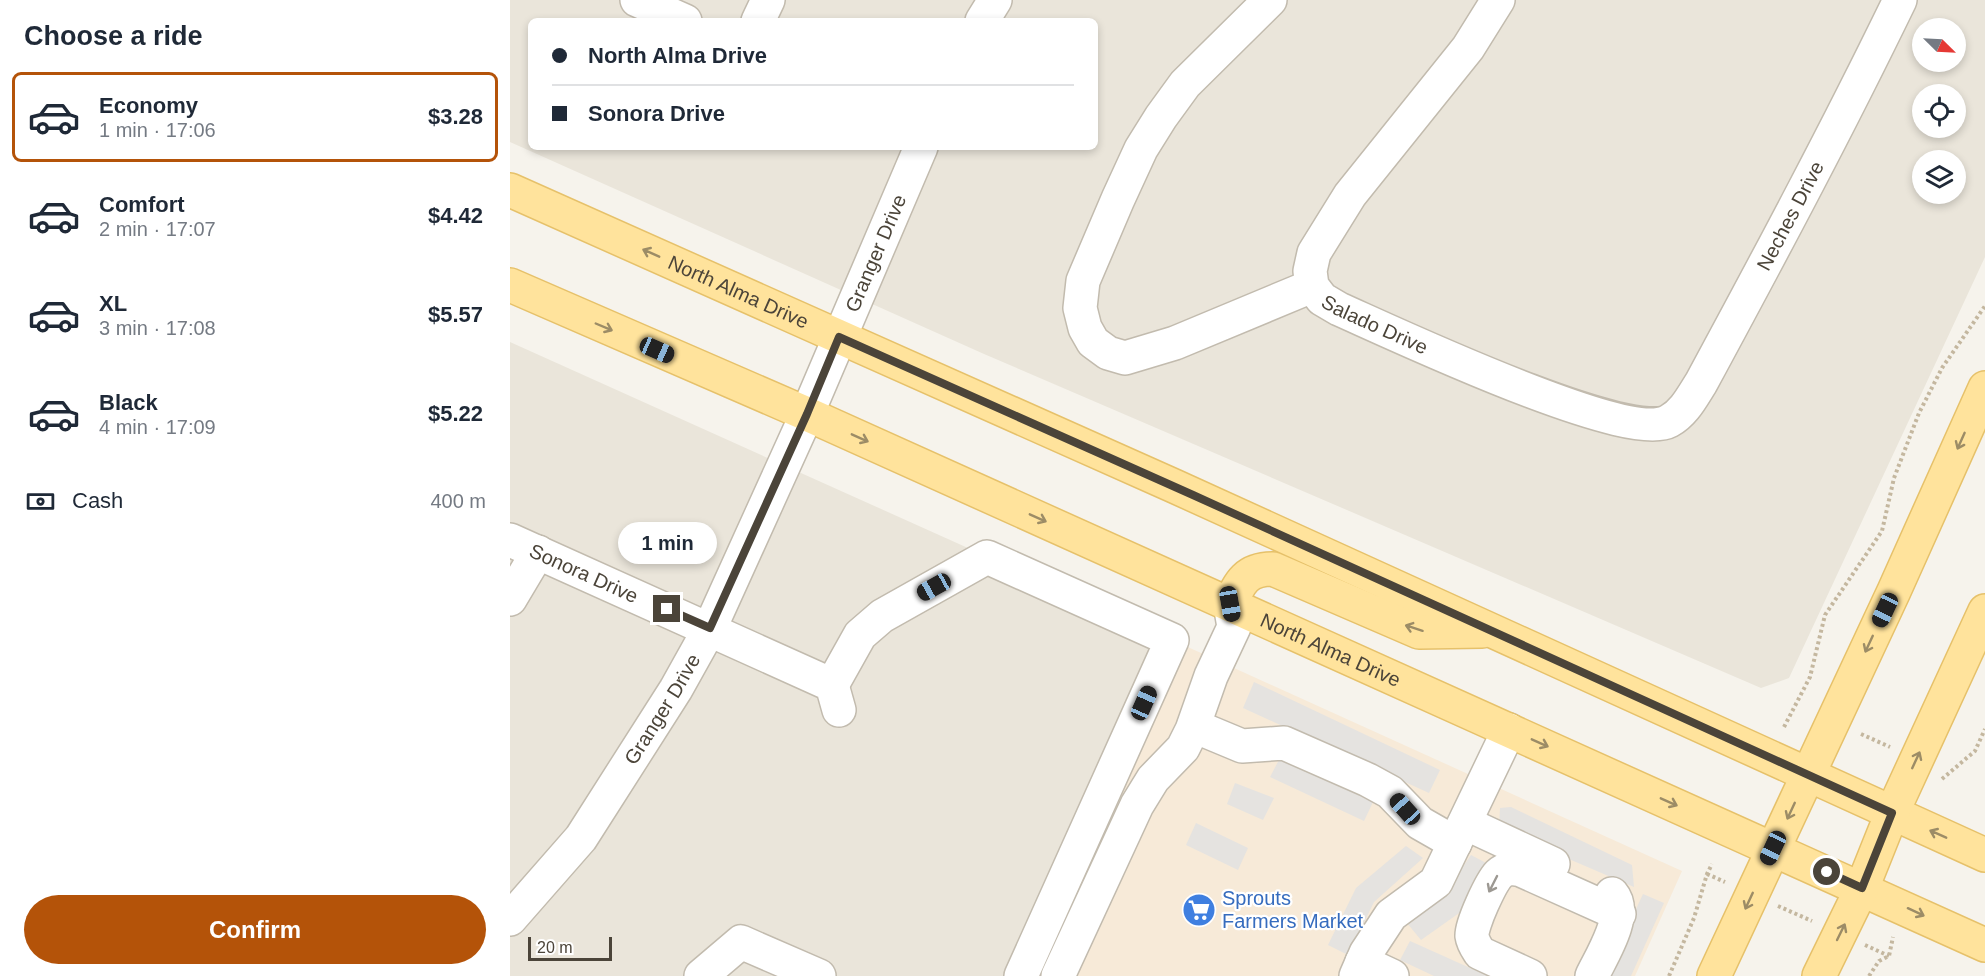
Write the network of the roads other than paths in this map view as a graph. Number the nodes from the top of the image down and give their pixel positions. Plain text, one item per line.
1 (638, 0) edge
2 (768, 0) edge
3 (995, 0) edge
4 (1270, 0) edge
5 (1498, 0) edge
6 (1900, 0) edge
7 (678, 18) edge
8 (759, 18) edge
9 (984, 18) edge
10 (920, 150) edge
11 (510, 190) edge
12 (510, 285) edge
13 (1312, 286) junction
14 (839, 337) junction
15 (1985, 388) edge
16 (807, 414) junction
17 (1667, 422) joint
18 (524, 546) edge
19 (510, 599) edge
20 (1230, 604) junction
21 (1985, 611) edge
22 (710, 628) junction
23 (1492, 631) junction
24 (1194, 726) junction
25 (1509, 730) junction
26 (1808, 774) junction
27 (1892, 813) junction
28 (1460, 833) junction
29 (1773, 848) junction
30 (1985, 855) edge
31 (1862, 888) junction
32 (1618, 917) junction
33 (510, 919) edge
34 (1985, 945) edge
35 (1359, 969) edge
36 (701, 976) edge
37 (819, 976) edge
38 (1021, 976) edge
39 (1058, 976) edge
40 (1392, 976) edge
41 (1530, 976) edge
42 (1592, 976) edge
43 (1714, 976) edge
44 (1819, 976) edge

1 - 7 street
2 - 8 street
3 - 9 street
4 - 13 street
5 - 13 street, Salado Drive
6 - 17 street, Neches Drive
10 - 14 street, Granger Drive
14 -> 11 main road, North Alma Drive
12 -> 16 main road, North Alma Drive
13 - 17 street, Salado Drive
14 - 16 street, Granger Drive
14 - 23 main road, North Alma Drive
15 -> 26 main road
16 -> 20 main road, North Alma Drive
16 - 22 street, Granger Drive
18 - 19 street
18 - 22 street, Sonora Drive
23 -> 20 main road
20 - 24 street
20 - 25 main road, North Alma Drive
21 - 27 main road
22 - 33 street, Granger Drive
22 - 38 street, Sonora Drive
23 - 26 main road, North Alma Drive
24 - 28 street
24 - 39 street
25 - 28 street
25 -> 29 main road, North Alma Drive
26 - 27 main road, North Alma Drive
26 -> 29 main road
30 -> 27 main road, North Alma Drive
27 - 31 main road
28 - 32 street
28 - 35 street
29 - 31 main road, North Alma Drive
29 -> 43 main road
31 -> 34 main road, North Alma Drive
44 -> 31 main road
32 -> 41 street
32 - 42 street
35 - 40 street
36 - 37 street

